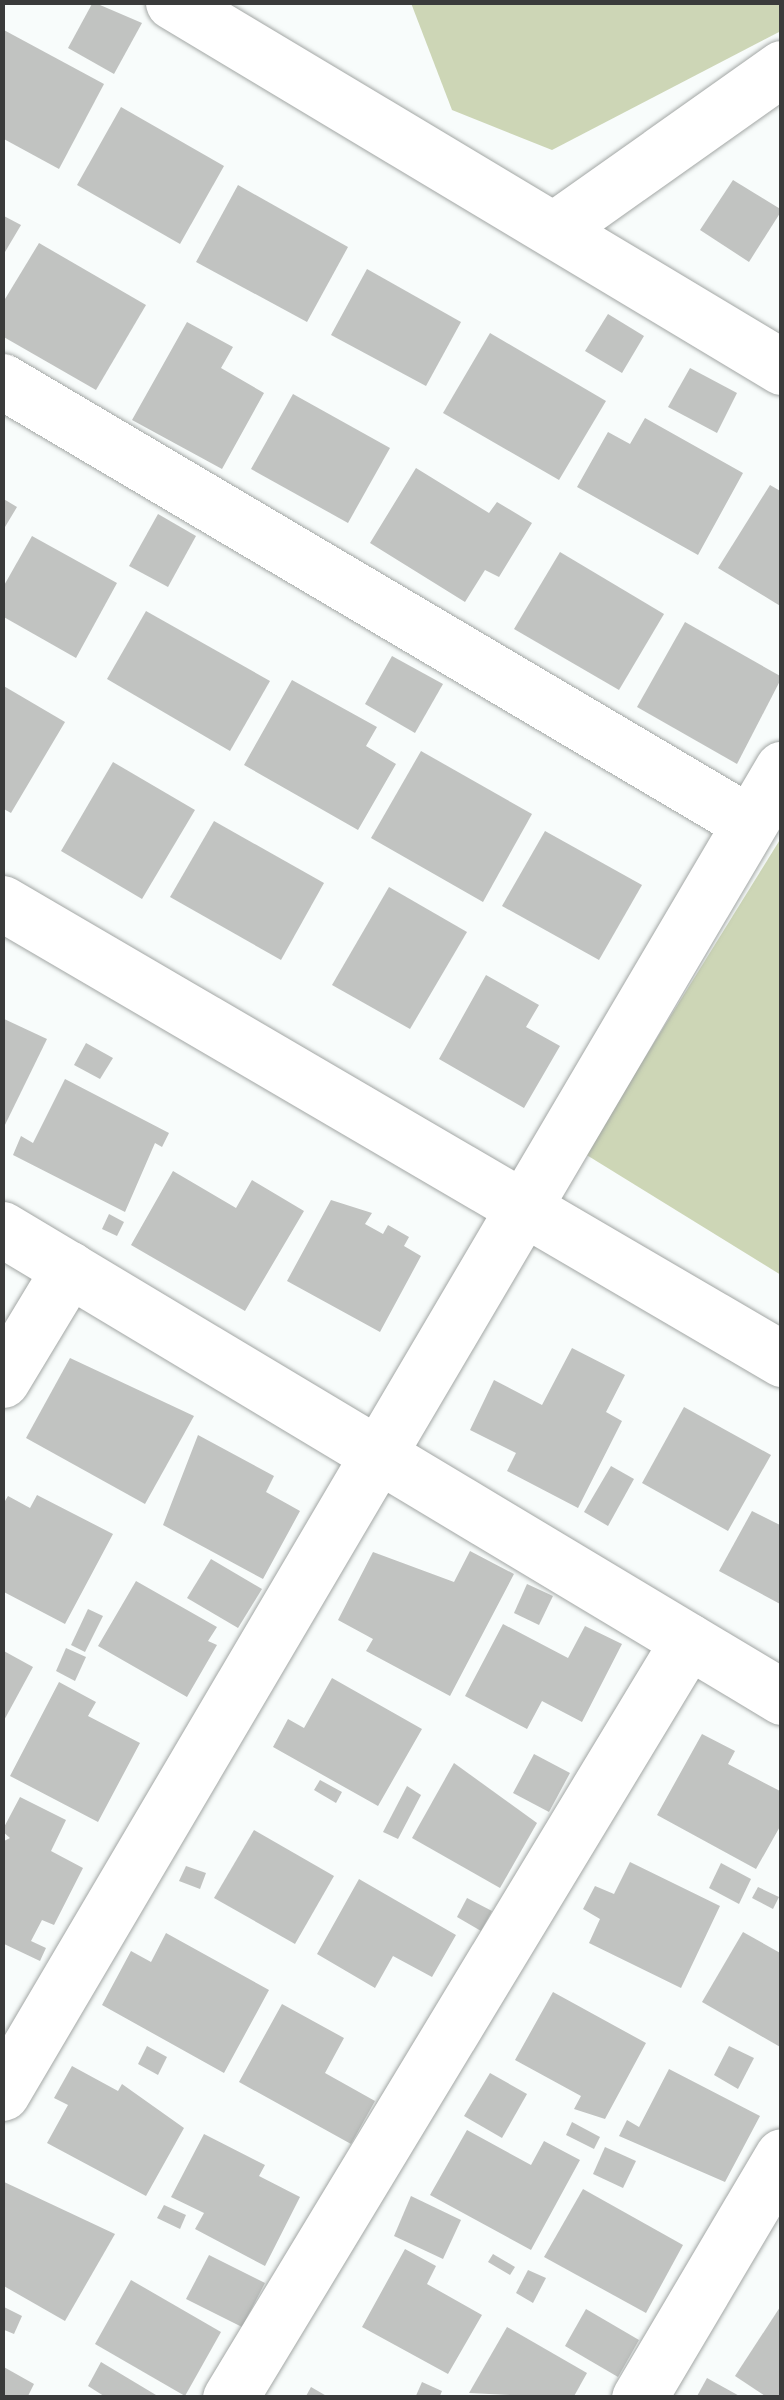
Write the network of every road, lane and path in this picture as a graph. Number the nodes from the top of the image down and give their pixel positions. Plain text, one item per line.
1 (173, 2) edge
2 (782, 68) edge
3 (556, 228) junction
4 (782, 367) edge
5 (2, 381) edge
6 (782, 768) edge
7 (748, 822) junction
8 (2, 902) edge
9 (527, 1208) junction
10 (2, 1229) edge
11 (70, 1270) junction
12 (782, 1359) edge
13 (2, 1380) edge
14 (381, 1456) junction
15 (688, 1641) junction
16 (782, 1697) edge
17 (2, 2093) edge
18 (782, 2156) edge
19 (230, 2398) edge
20 (639, 2398) edge

1 - 3 street
2 - 3 street
3 - 4 street
5 - 7 street
6 - 7 street
7 - 9 street
8 - 9 street
9 - 12 street
9 - 14 street
10 - 11 street
11 - 13 street
11 - 14 street
14 - 15 street
14 - 17 street
15 - 16 street
15 - 19 street
18 - 20 street

